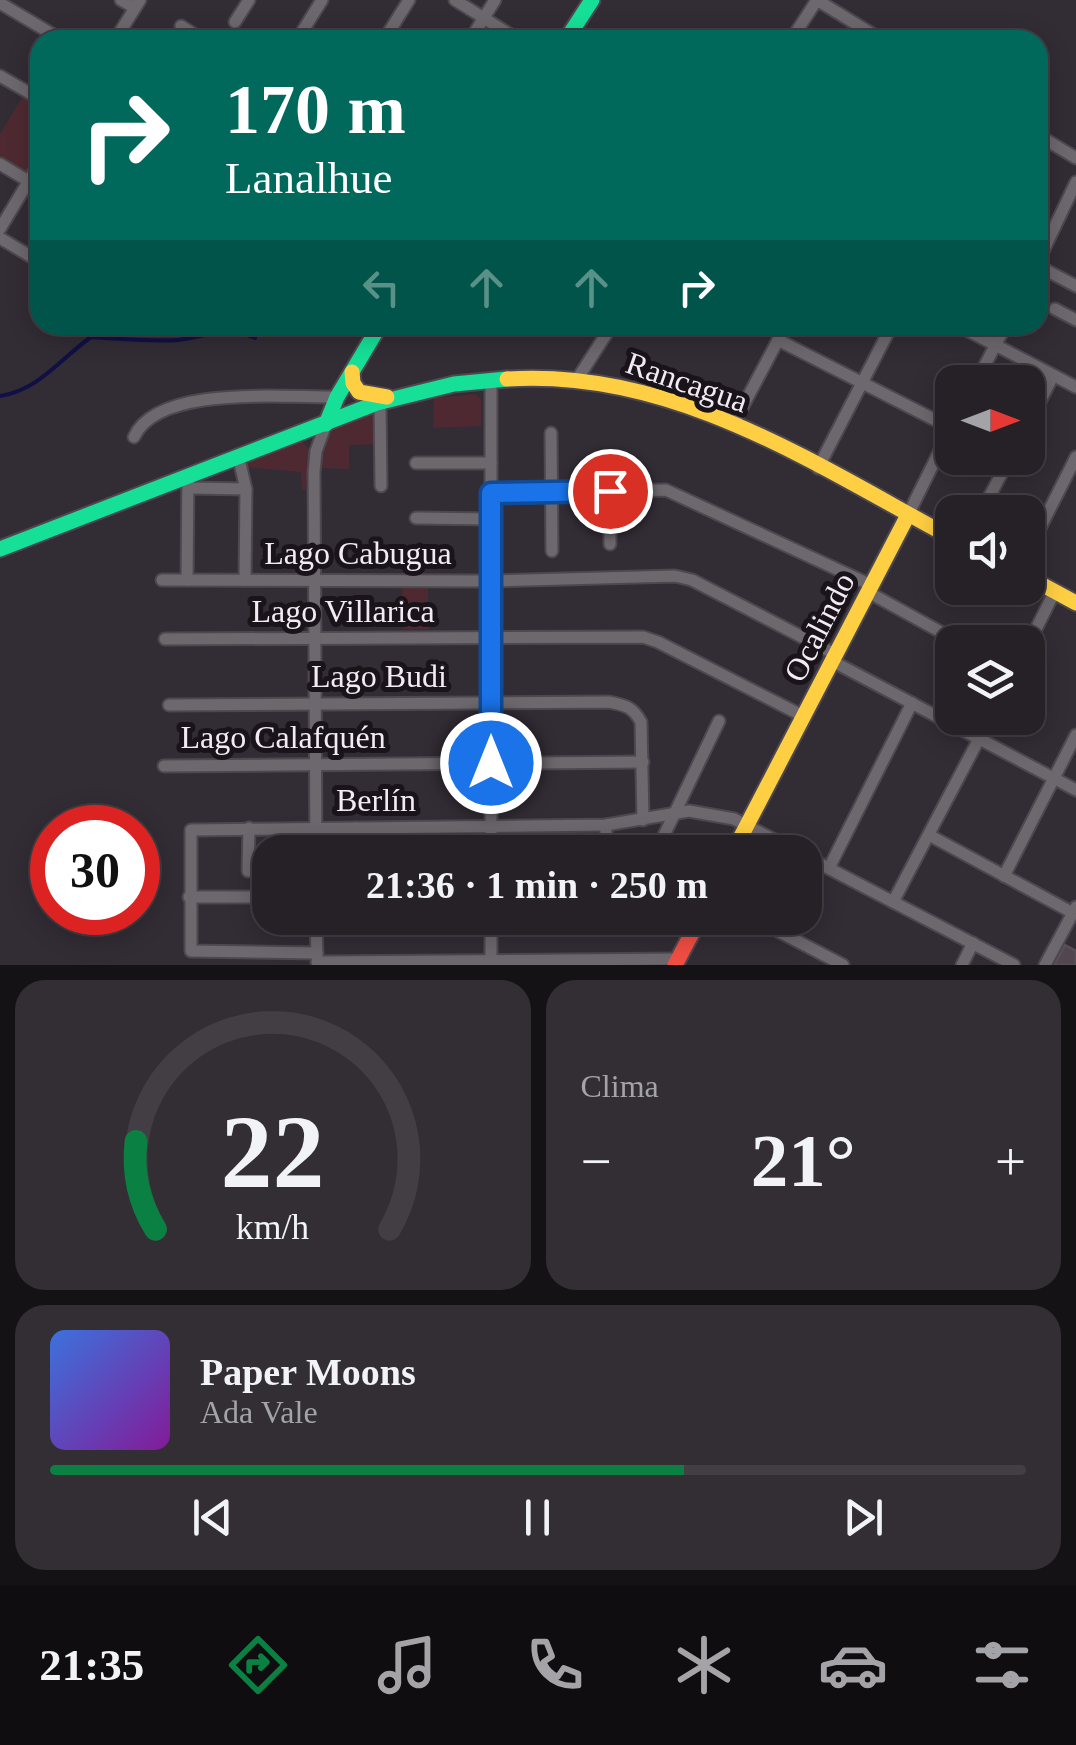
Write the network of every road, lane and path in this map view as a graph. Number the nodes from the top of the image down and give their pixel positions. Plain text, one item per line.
1 (121, 0) edge
2 (249, 0) edge
3 (322, 0) edge
4 (409, 0) edge
5 (456, 0) edge
6 (495, 0) edge
7 (592, 0) edge
8 (817, 0) edge
9 (0, 2) edge
10 (138, 4) edge
11 (484, 18) junction
12 (235, 22) dead end
13 (181, 26) dead end
14 (46, 30) edge
15 (122, 30) edge
16 (187, 30) edge
17 (303, 30) edge
18 (390, 30) edge
19 (476, 30) edge
20 (503, 30) edge
21 (572, 30) edge
22 (798, 30) edge
23 (866, 30) edge
24 (0, 76) edge
25 (30, 93) edge
26 (1048, 141) edge
27 (1076, 158) edge
28 (0, 164) edge
29 (1076, 182) edge
30 (30, 183) edge
31 (30, 190) edge
32 (0, 229) edge
33 (0, 238) edge
34 (1048, 240) edge
35 (30, 256) edge
36 (1048, 268) edge
37 (1076, 286) edge
38 (1055, 309) dead end
39 (1076, 320) edge
40 (374, 335) edge
41 (606, 335) edge
42 (781, 335) edge
43 (887, 335) edge
44 (976, 335) edge
45 (1001, 335) edge
46 (778, 340) junction
47 (996, 346) junction
48 (985, 365) edge
49 (352, 372) junction
50 (1053, 376) junction
51 (578, 378) junction
52 (491, 380) junction
53 (862, 382) junction
54 (1076, 387) edge
55 (1045, 392) edge
56 (337, 397) junction
57 (388, 399) junction
58 (935, 418) edge
59 (734, 422) junction
60 (326, 424) junction
61 (551, 433) dead end
62 (134, 437) dead end
63 (238, 455) junction
64 (1076, 457) edge
65 (935, 461) edge
66 (416, 463) dead end
67 (491, 463) junction
68 (818, 468) junction
69 (380, 486) dead end
70 (189, 487) junction
71 (246, 489) junction
72 (610, 491) junction
73 (551, 492) junction
74 (491, 493) junction
75 (908, 515) junction
76 (416, 518) dead end
77 (1045, 518) edge
78 (491, 519) junction
79 (935, 529) edge
80 (610, 544) dead end
81 (0, 548) edge
82 (552, 551) dead end
83 (162, 580) dead end
84 (187, 580) junction
85 (245, 580) junction
86 (315, 580) junction
87 (491, 580) junction
88 (1045, 586) edge
89 (870, 589) junction
90 (1055, 592) junction
91 (1074, 598) edge
92 (1038, 625) edge
93 (935, 627) edge
94 (315, 638) junction
95 (491, 638) junction
96 (164, 639) dead end
97 (833, 657) junction
98 (491, 703) junction
99 (315, 704) junction
100 (912, 704) junction
101 (169, 705) dead end
102 (803, 716) junction
103 (719, 722) dead end
104 (1076, 734) edge
105 (981, 735) edge
106 (979, 739) junction
107 (643, 762) junction
108 (491, 763) junction
109 (316, 764) junction
110 (164, 766) dead end
111 (1054, 778) junction
112 (1076, 790) edge
113 (676, 812) junction
114 (643, 820) junction
115 (606, 825) junction
116 (747, 826) junction
117 (248, 828) junction
118 (316, 828) junction
119 (356, 828) junction
120 (491, 828) junction
121 (316, 835) edge
122 (356, 835) edge
123 (491, 835) edge
124 (606, 835) edge
125 (664, 835) edge
126 (742, 835) edge
127 (765, 835) edge
128 (929, 835) junction
129 (822, 865) edge
130 (828, 868) junction
131 (248, 871) dead end
132 (1004, 876) junction
133 (252, 896) edge
134 (189, 897) junction
135 (892, 902) junction
136 (1074, 910) edge
137 (316, 935) edge
138 (491, 935) edge
139 (691, 935) edge
140 (786, 935) edge
141 (972, 943) junction
142 (248, 959) edge
143 (317, 960) edge
144 (491, 962) edge
145 (677, 962) edge
146 (843, 965) edge
147 (962, 965) edge
148 (1014, 965) edge
149 (1045, 965) edge

1 - 10 street
2 - 12 street
3 - 17 street
4 - 18 street
5 - 11 street
6 - 11 street
7 - 21 main road
8 - 22 street
8 - 23 street
9 - 14 street
10 - 15 street
11 - 19 street
11 - 20 street
13 - 16 street
24 - 25 street
26 - 27 street
28 - 30 street
29 - 34 street
31 - 32 street
33 - 35 street
36 - 37 street
38 - 39 street
40 - 49 main road
41 - 51 street
42 - 46 street
43 - 53 street
44 - 47 street
45 - 47 street
46 - 53 street
46 - 59 street
47 - 48 street
47 - 50 street
49 - 56 main road
49 - 57 main road
50 - 54 street
50 - 55 street
51 - 52 main road, Rancagua
51 - 59 main road, Rancagua
52 - 57 main road, Rancagua
52 - 67 street
53 - 58 street
53 - 68 street
56 - 60 main road
56 - 62 street
57 - 60 main road, Rancagua
57 - 69 street
59 - 68 main road, Rancagua
60 - 63 main road, Rancagua
60 - 86 street
61 - 73 street
63 - 70 main road, Rancagua
63 - 71 street
64 - 77 street
65 - 75 street, Ocalindo
66 - 67 street
67 - 74 street
68 - 75 main road, Rancagua
70 - 71 street
70 - 81 main road, Rancagua
70 - 84 street
71 - 85 street
72 - 73 street
72 - 80 street
72 - 89 street
73 - 74 street
73 - 82 street
74 - 78 street
75 - 79 main road, Rancagua
75 - 89 main road, Ocalindo
76 - 78 street
78 - 87 street
83 - 84 street, Lago Cabugua
84 - 85 street, Lago Cabugua
85 - 86 street, Lago Cabugua
86 - 87 street, Lago Cabugua
86 - 94 street
87 - 95 street
87 - 97 street, Lago Cabugua
88 - 90 main road
89 - 93 street
89 - 97 main road, Ocalindo
90 - 91 main road
90 - 92 street
94 - 95 street, Lago Villarica
94 - 96 street, Lago Villarica
94 - 99 street
95 - 98 street
95 - 102 street, Lago Villarica
97 - 100 street, Lago Cabugua
97 - 102 main road, Ocalindo
98 - 99 street, Lago Budi
98 - 107 street, Lago Budi
98 - 108 street
99 - 101 street, Lago Budi
99 - 109 street
100 - 106 street, Lago Cabugua
100 - 130 street
102 - 116 main road, Ocalindo
103 - 113 street
104 - 111 street
105 - 106 street
106 - 111 street, Lago Cabugua
106 - 128 street
107 - 108 street, Lago Calafquén
107 - 114 street
108 - 109 street, Lago Calafquén
108 - 120 street
109 - 110 street, Lago Calafquén
109 - 118 street
111 - 112 street, Lago Cabugua
111 - 132 street
113 - 114 street, Berlín
113 - 116 street, Berlín
113 - 125 street
114 - 115 street, Berlín
115 - 120 street, Berlín
115 - 124 street
116 - 126 main road, Ocalindo
116 - 127 street, Berlín
117 - 118 street, Berlín
117 - 131 street
117 - 134 street, Berlín
118 - 119 street, Berlín
118 - 121 street
119 - 120 street, Berlín
119 - 122 street
120 - 123 street
128 - 132 street
128 - 135 street
129 - 130 street
130 - 135 street
132 - 136 street
133 - 134 street
134 - 142 street
135 - 141 street
136 - 149 street
137 - 143 street
138 - 144 street
139 - 145 main road
140 - 146 street
141 - 147 street
141 - 148 street
142 - 143 street
143 - 144 street
144 - 145 street

